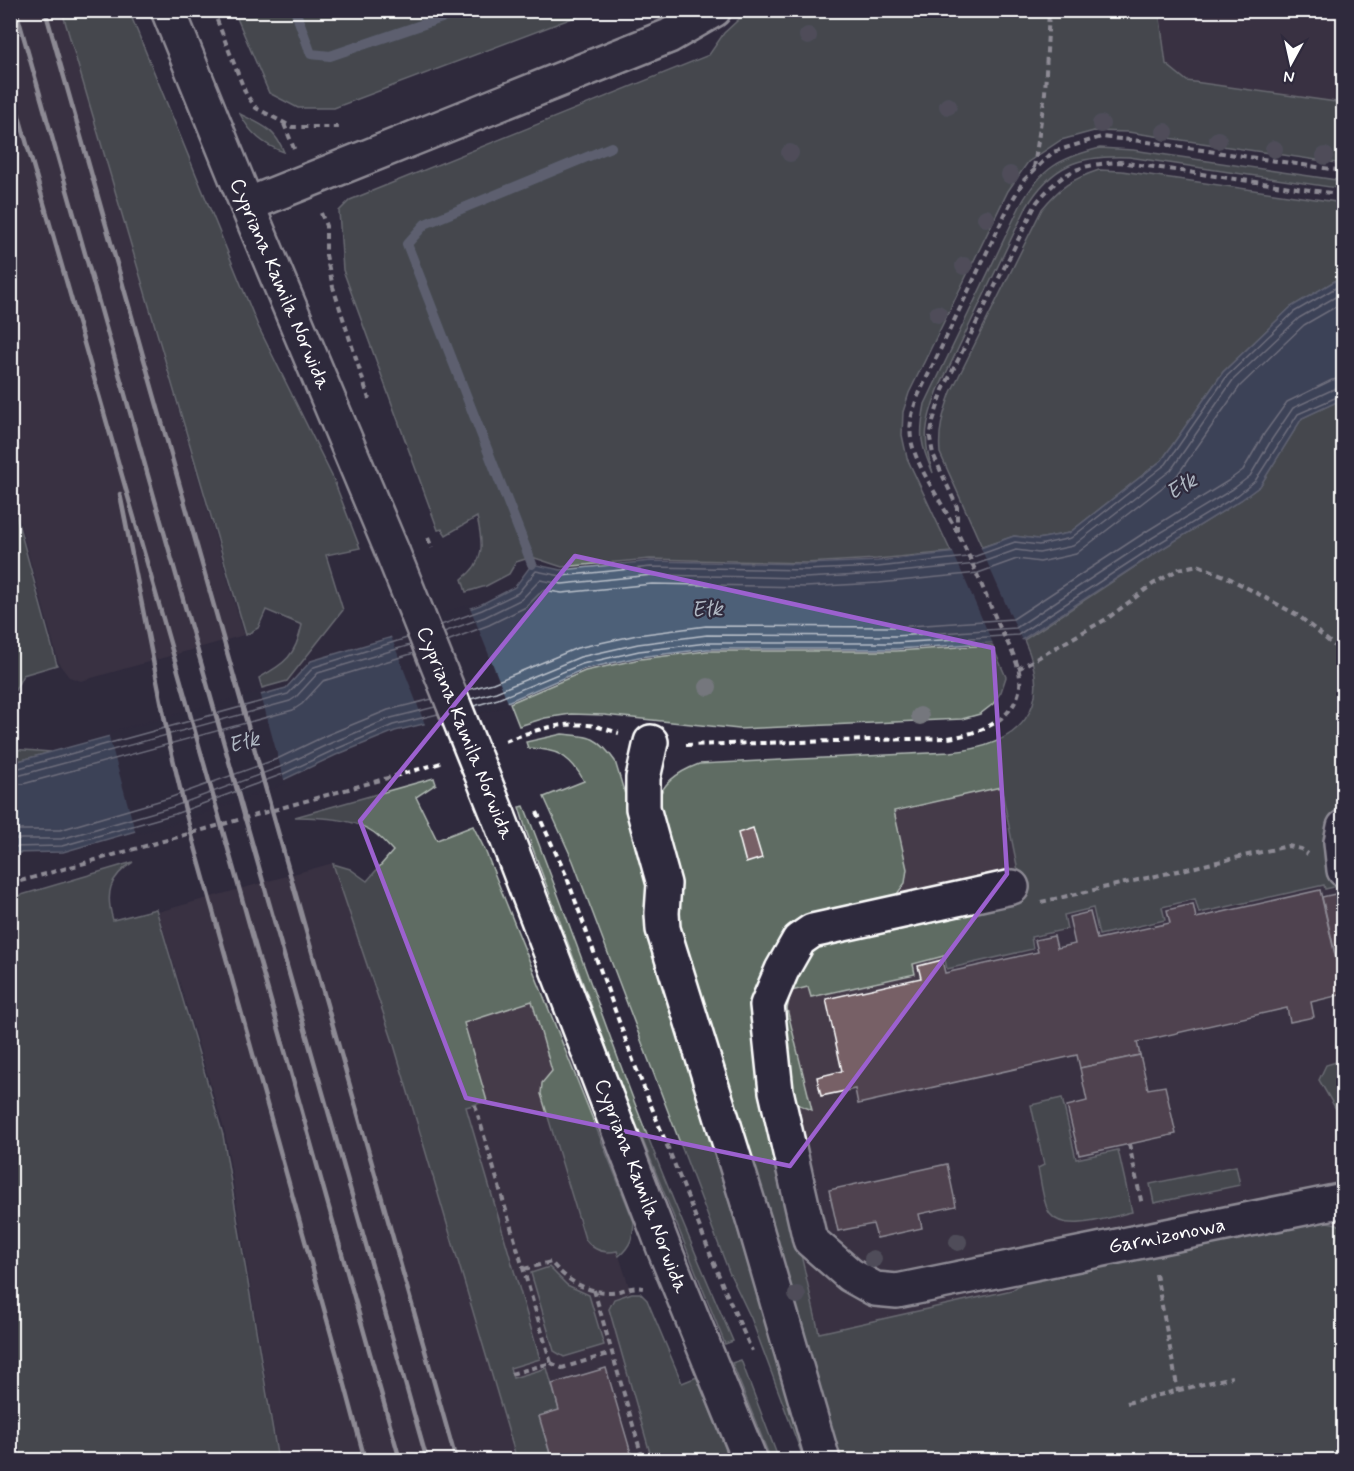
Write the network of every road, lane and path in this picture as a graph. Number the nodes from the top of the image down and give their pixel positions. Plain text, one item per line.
1 (168, 10) edge
2 (213, 10) edge
3 (714, 10) edge
4 (1049, 10) edge
5 (284, 124) junction
6 (346, 125) dead end
7 (1034, 168) junction
8 (1344, 171) edge
9 (308, 180) junction
10 (1344, 195) edge
11 (247, 205) junction
12 (373, 409) dead end
13 (957, 532) junction
14 (1344, 654) edge
15 (1018, 669) junction
16 (522, 735) dead end
17 (651, 742) junction
18 (439, 764) dead end
19 (537, 811) dead end
20 (1344, 827) edge
21 (1330, 865) edge
22 (10, 884) edge
23 (1022, 896) joint
24 (475, 1105) dead end
25 (1344, 1200) edge
26 (524, 1269) junction
27 (594, 1290) junction
28 (651, 1293) dead end
29 (751, 1347) junction
30 (612, 1353) junction
31 (754, 1355) dead end
32 (710, 1362) junction
33 (551, 1363) junction
34 (511, 1374) dead end
35 (1232, 1377) dead end
36 (1127, 1403) dead end
37 (643, 1461) edge
38 (750, 1461) edge
39 (824, 1461) edge

1 - 11 street, Cypriana Kamila Norwida
2 - 5 path
3 - 9 street
4 - 7 path
5 - 6 path
5 - 9 path
7 - 8 path
7 - 13 path
9 - 11 street
9 - 12 path
10 - 13 path
11 - 32 street, Cypriana Kamila Norwida, bridge
13 - 15 path
14 - 15 path
15 - 17 path
16 - 17 path
17 - 39 street
18 - 22 path
19 - 29 path
20 - 21 street
21 - 23 path
23 - 25 street, Garnizonowa
24 - 26 path
26 - 27 path
26 - 33 path
27 - 28 path
27 - 30 path
29 - 31 path
29 - 32 path
30 - 33 path
30 - 37 path
32 - 38 street, Cypriana Kamila Norwida
33 - 34 path
35 - 36 path

